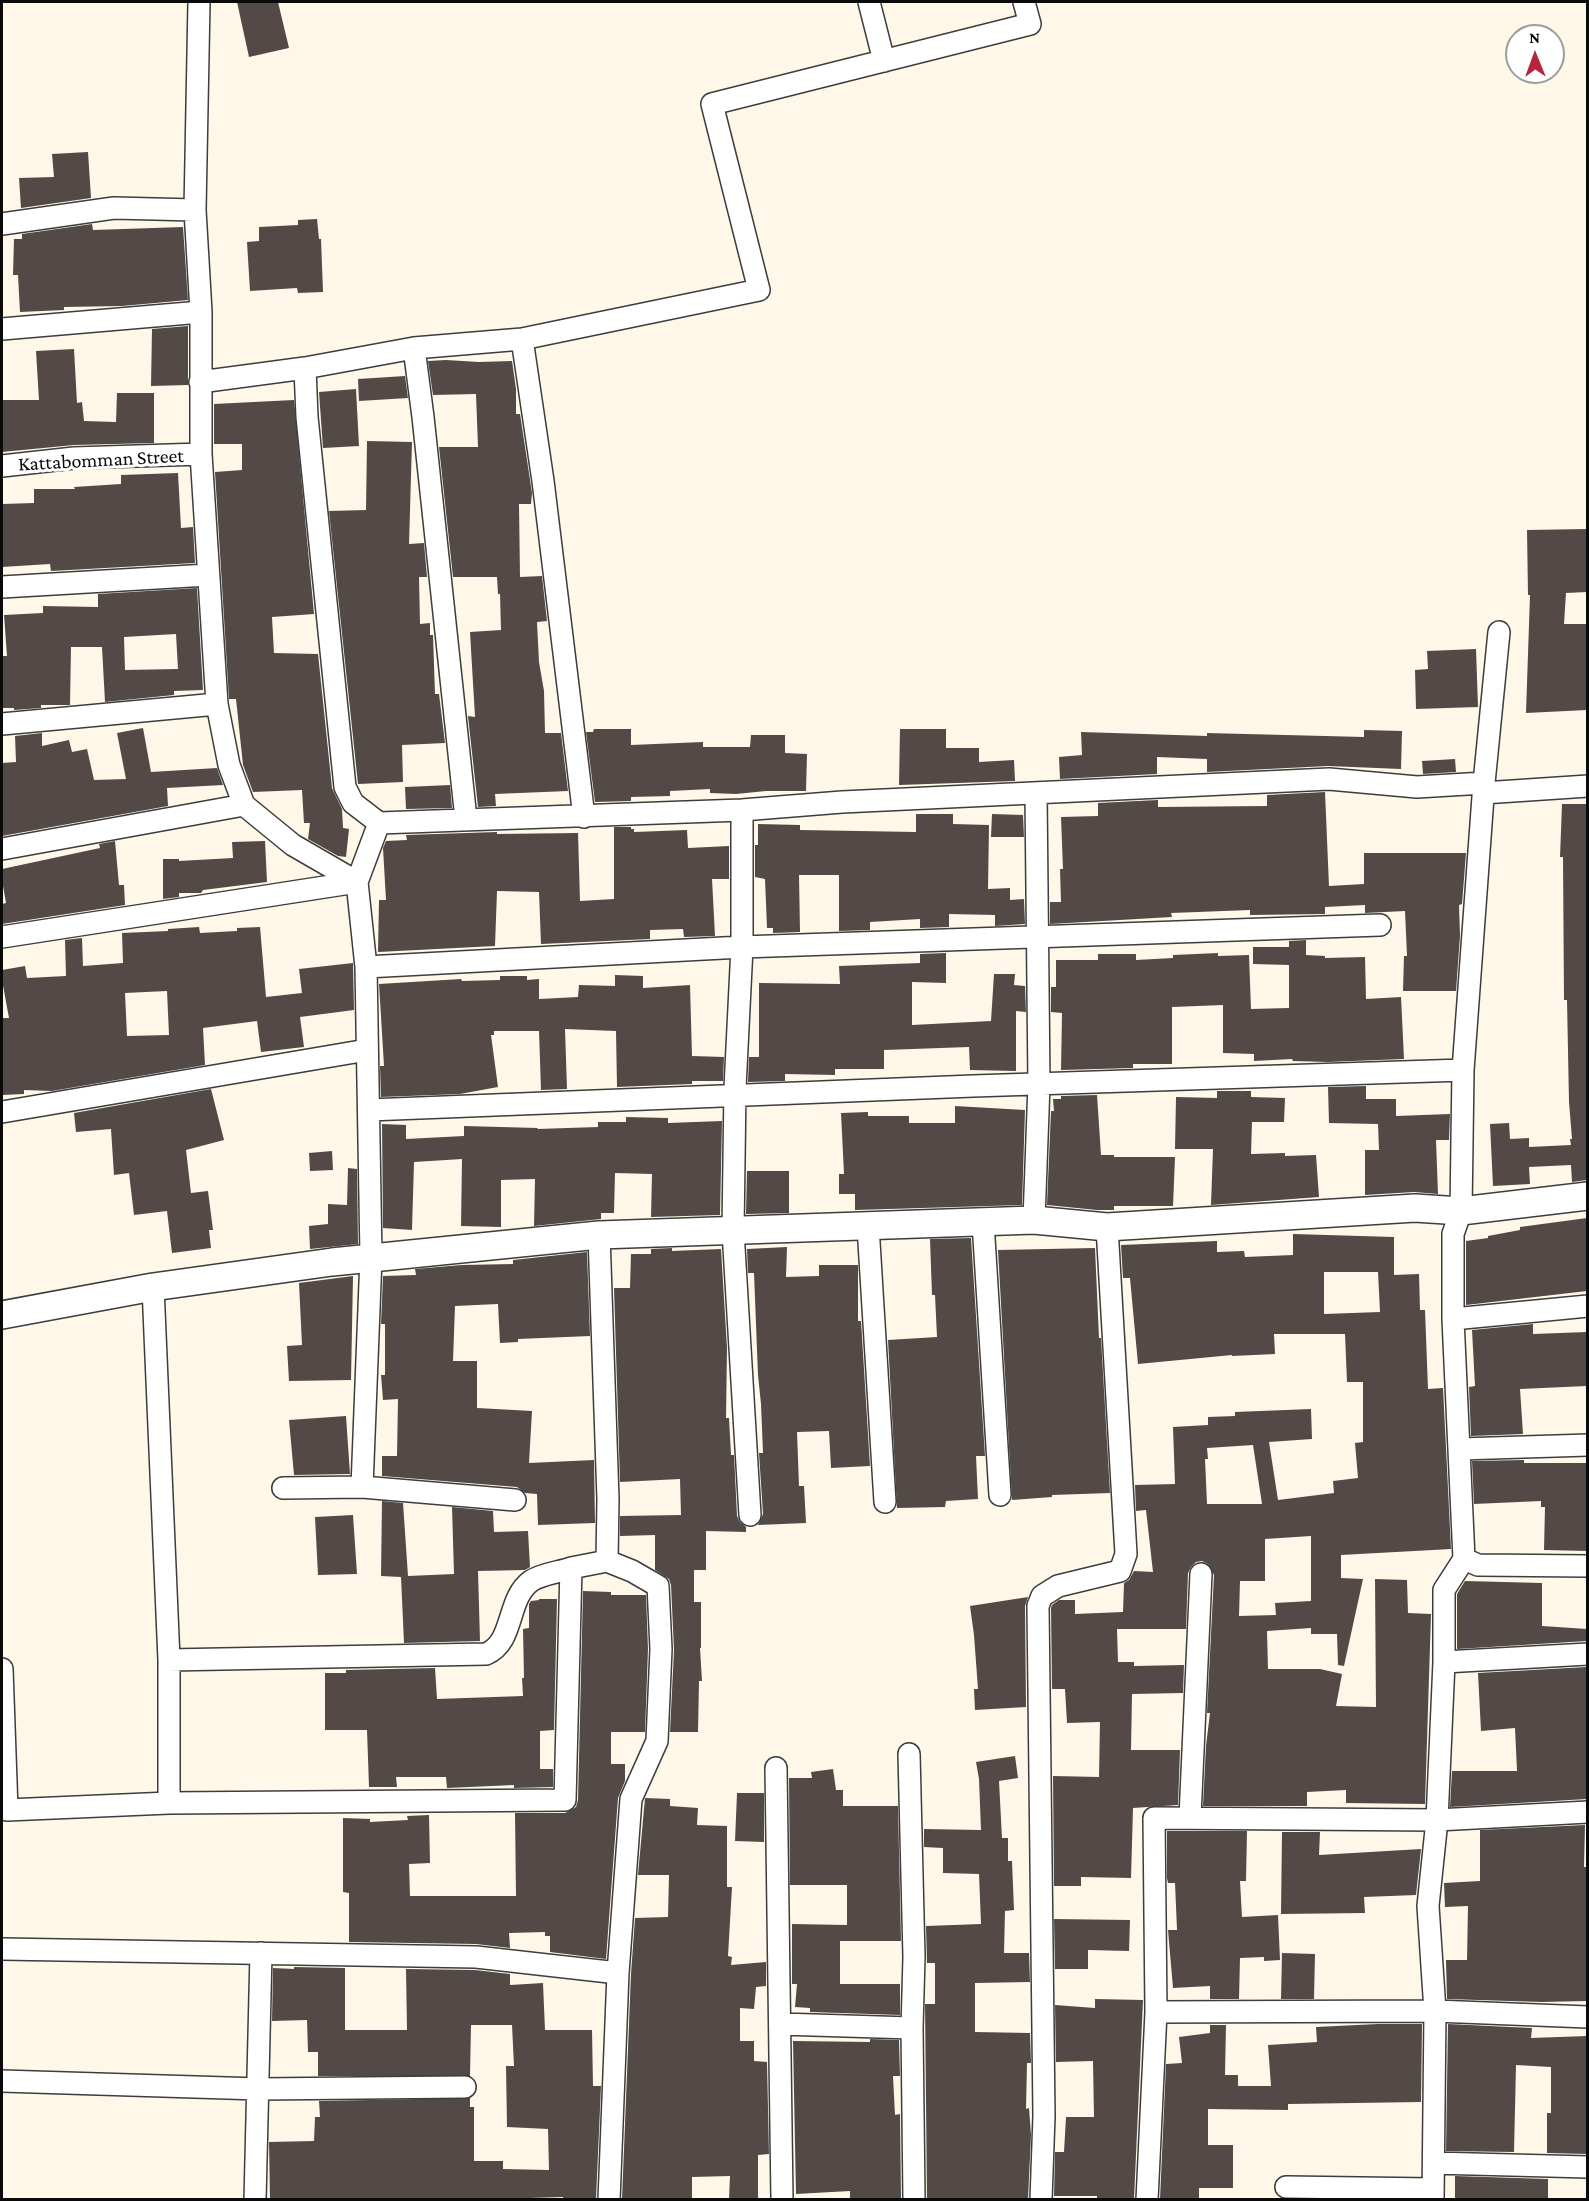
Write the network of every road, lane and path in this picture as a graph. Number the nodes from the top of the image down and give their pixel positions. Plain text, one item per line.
1 (199, 2) edge
2 (868, 2) edge
3 (1024, 2) edge
4 (884, 61) junction
5 (195, 210) junction
6 (2, 224) edge
7 (201, 312) junction
8 (2, 329) edge
9 (522, 339) junction
10 (414, 348) junction
11 (305, 368) junction
12 (200, 382) junction
13 (201, 454) junction
14 (2, 466) edge
15 (208, 575) junction
16 (2, 587) edge
17 (1499, 632) dead end
18 (217, 704) junction
19 (2, 724) edge
20 (1587, 786) edge
21 (1484, 788) junction
22 (1036, 793) junction
23 (244, 805) junction
24 (742, 810) junction
25 (584, 816) junction
26 (466, 819) junction
27 (379, 823) junction
28 (2, 849) edge
29 (357, 882) junction
30 (1380, 925) dead end
31 (1036, 936) junction
32 (2, 938) edge
33 (742, 947) junction
34 (366, 967) junction
35 (367, 1050) junction
36 (1463, 1071) junction
37 (1039, 1084) junction
38 (735, 1096) junction
39 (369, 1110) junction
40 (2, 1112) edge
41 (1587, 1196) edge
42 (1461, 1211) junction
43 (1034, 1221) junction
44 (983, 1222) junction
45 (868, 1226) junction
46 (1107, 1227) junction
47 (733, 1231) junction
48 (599, 1235) junction
49 (371, 1257) junction
50 (153, 1287) junction
51 (1587, 1306) edge
52 (2, 1315) edge
53 (1453, 1319) junction
54 (1587, 1445) edge
55 (1460, 1449) junction
56 (362, 1487) junction
57 (283, 1488) dead end
58 (1000, 1495) dead end
59 (515, 1500) dead end
60 (885, 1502) dead end
61 (750, 1515) dead end
62 (1464, 1559) junction
63 (607, 1561) junction
64 (1587, 1566) edge
65 (571, 1568) junction
66 (1201, 1574) dead end
67 (1587, 1654) edge
68 (169, 1660) junction
69 (1444, 1662) junction
70 (2, 1669) edge
71 (909, 1754) dead end
72 (776, 1768) dead end
73 (169, 1803) junction
74 (1587, 1812) edge
75 (1190, 1817) junction
76 (1437, 1820) junction
77 (2, 1949) edge
78 (261, 1953) junction
79 (618, 1973) junction
80 (1435, 2011) junction
81 (1156, 2012) junction
82 (1587, 2017) edge
83 (780, 2024) junction
84 (912, 2028) junction
85 (2, 2081) edge
86 (465, 2086) dead end
87 (259, 2089) junction
88 (1434, 2163) junction
89 (1587, 2167) edge
90 (1286, 2187) dead end
91 (1433, 2194) edge
92 (255, 2199) edge
93 (609, 2199) edge
94 (782, 2199) edge
95 (914, 2199) edge
96 (1041, 2199) edge
97 (1147, 2199) edge

1 - 5 street
2 - 4 street
3 - 4 street
4 - 9 street
5 - 6 street
5 - 7 street
7 - 8 street
7 - 12 street
9 - 10 street
9 - 25 street
10 - 11 street
10 - 26 street
11 - 12 street
11 - 27 street
12 - 13 street
13 - 14 street, Kattabomman Street
13 - 15 street
15 - 16 street
15 - 18 street
17 - 21 street
18 - 19 street
18 - 23 street
20 - 21 street
21 - 22 street
21 - 36 street
22 - 24 street
22 - 31 street
23 - 28 street
23 - 29 street
24 - 25 street
24 - 33 street
25 - 26 street
26 - 27 street
27 - 29 street
29 - 32 street
29 - 34 street
30 - 31 street
31 - 33 street
31 - 37 street
33 - 34 street
33 - 38 street
34 - 35 street
35 - 39 street
35 - 40 street
36 - 37 street
36 - 42 street
37 - 38 street
37 - 43 street
38 - 39 street
38 - 47 street
39 - 49 street
41 - 42 street
42 - 46 street
42 - 53 street
43 - 44 street
43 - 46 street
44 - 45 street
44 - 58 street
45 - 47 street
45 - 60 street
46 - 96 street
47 - 48 street
47 - 61 street
48 - 49 street
48 - 63 street
49 - 50 street
49 - 56 street
50 - 52 street
50 - 68 street
51 - 53 street
53 - 55 street
54 - 55 street
55 - 62 street
56 - 57 street
56 - 59 street
62 - 64 street
62 - 69 street
63 - 65 street
63 - 79 street
65 - 68 street
65 - 73 street
66 - 75 street
67 - 69 street
68 - 73 street
69 - 76 street
70 - 73 street
71 - 84 street
72 - 83 street
74 - 76 street
75 - 76 street
75 - 81 street
76 - 80 street
77 - 78 street
78 - 79 street
78 - 87 street
79 - 93 street
80 - 81 street
80 - 82 street
80 - 88 street
81 - 97 street
83 - 84 street
83 - 94 street
84 - 95 street
85 - 87 street
86 - 87 street
87 - 92 street
88 - 89 street
88 - 91 street
90 - 91 street

